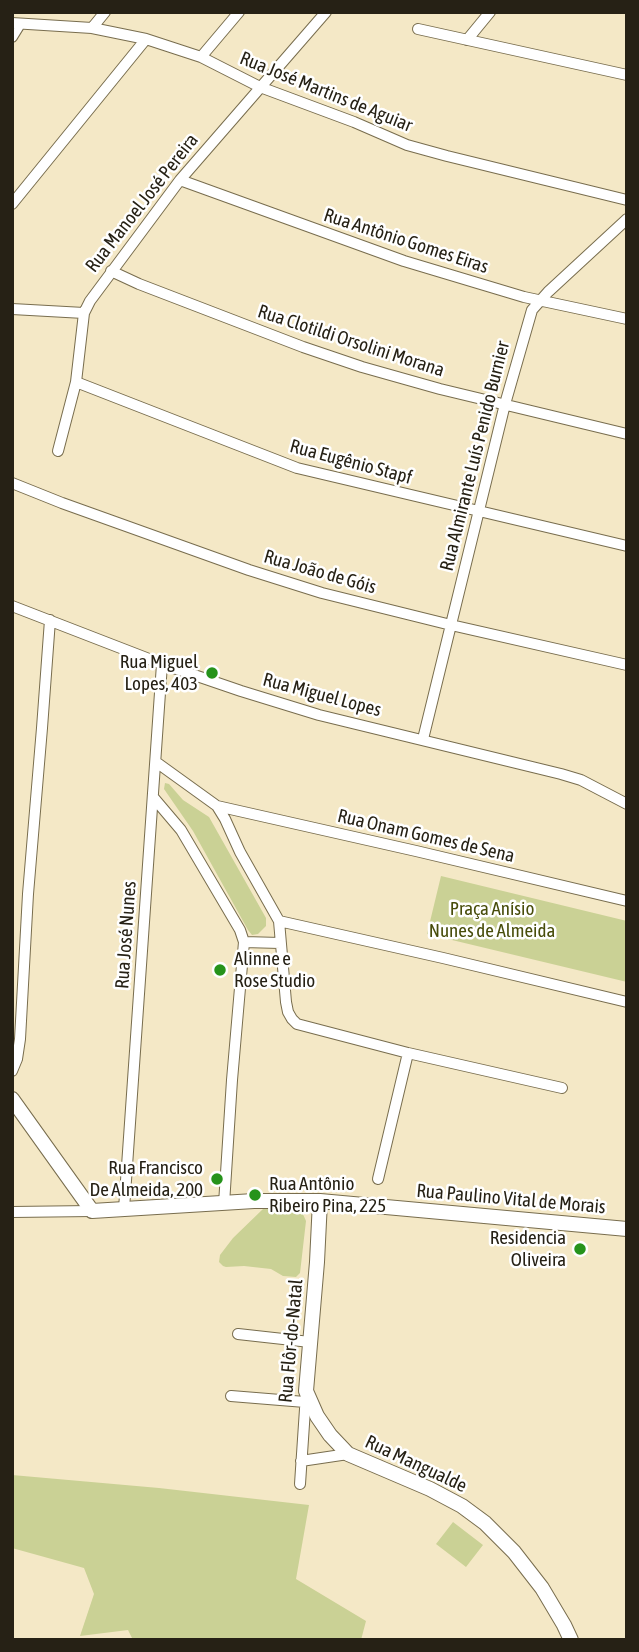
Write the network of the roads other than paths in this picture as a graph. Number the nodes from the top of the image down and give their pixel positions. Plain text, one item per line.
1 (105, 12) edge
2 (239, 12) edge
3 (326, 12) edge
4 (490, 12) edge
5 (16, 24) edge
6 (92, 28) junction
7 (418, 29) dead end
8 (12, 37) edge
9 (146, 38) junction
10 (467, 40) junction
11 (201, 57) junction
12 (627, 75) edge
13 (260, 87) junction
14 (180, 180) junction
15 (627, 200) edge
16 (12, 204) edge
17 (627, 219) edge
18 (111, 271) junction
19 (540, 300) junction
20 (12, 309) edge
21 (84, 313) junction
22 (627, 320) edge
23 (75, 382) junction
24 (505, 404) junction
25 (627, 434) edge
26 (58, 451) dead end
27 (12, 483) edge
28 (479, 512) junction
29 (627, 547) edge
30 (12, 606) edge
31 (50, 620) junction
32 (451, 625) junction
33 (162, 664) junction
34 (627, 665) edge
35 (423, 739) junction
36 (156, 762) junction
37 (153, 797) junction
38 (627, 804) edge
39 (216, 806) junction
40 (627, 901) edge
41 (279, 921) junction
42 (244, 942) junction
43 (279, 943) junction
44 (627, 1002) edge
45 (408, 1053) junction
46 (12, 1071) edge
47 (562, 1088) dead end
48 (12, 1100) edge
49 (378, 1179) dead end
50 (320, 1201) junction
51 (224, 1204) junction
52 (124, 1209) junction
53 (92, 1211) junction
54 (12, 1212) edge
55 (627, 1228) edge
56 (238, 1334) dead end
57 (310, 1342) junction
58 (231, 1396) dead end
59 (305, 1396) junction
60 (348, 1454) junction
61 (301, 1461) junction
62 (300, 1484) dead end
63 (571, 1640) edge

1 - 6 street
2 - 11 street
3 - 13 street, Rua Manoel José Pereira
4 - 10 street
5 - 6 street, Rua José Martins de Aguiar
5 - 8 street
6 - 9 street, Rua José Martins de Aguiar
7 - 10 street
9 - 11 street, Rua José Martins de Aguiar
9 - 16 street
10 - 12 street
11 - 13 street, Rua José Martins de Aguiar
13 - 14 street, Rua Manoel José Pereira
13 - 15 street, Rua José Martins de Aguiar
14 - 18 street, Rua Manoel José Pereira
14 - 19 street, Rua Antônio Gomes Eiras
17 - 19 street, Rua Almirante Luís Penido Burnier
18 - 21 street, Rua Manoel José Pereira
18 - 24 street, Rua Clotildi Orsolini Morana
19 - 22 street, Rua Antônio Gomes Eiras
19 - 24 street, Rua Almirante Luís Penido Burnier
20 - 21 street
21 - 23 street, Rua Manoel José Pereira
23 - 26 street, Rua Manoel José Pereira
23 - 28 street, Rua Eugênio Stapf
24 - 25 street, Rua Clotildi Orsolini Morana
24 - 28 street, Rua Almirante Luís Penido Burnier
27 - 32 street, Rua João de Góis
28 - 29 street, Rua Eugênio Stapf
28 - 32 street, Rua Almirante Luís Penido Burnier
30 - 31 street, Rua Miguel Lopes
31 - 33 street, Rua Miguel Lopes
31 - 46 street
32 - 34 street, Rua João de Góis
32 - 35 street, Rua Almirante Luís Penido Burnier
33 - 35 street, Rua Miguel Lopes
33 - 36 street, Rua José Nunes
35 - 38 street, Rua Miguel Lopes
36 - 37 street, Rua José Nunes
36 - 39 street
37 - 42 street
37 - 52 street, Rua José Nunes
39 - 40 street, Rua Onam Gomes de Sena
39 - 41 street
41 - 43 street
41 - 44 street
42 - 43 street
42 - 51 street
43 - 45 street
45 - 47 street
45 - 49 street
48 - 53 street
50 - 51 street, Rua Paulino Vital de Morais
50 - 55 street, Rua Paulino Vital de Morais
50 - 57 street, Rua Flôr-do-Natal
51 - 52 street, Rua Paulino Vital de Morais
52 - 53 street, Rua Paulino Vital de Morais
53 - 54 street
56 - 57 street
57 - 59 street, Rua Flôr-do-Natal
58 - 59 street
59 - 60 street, Rua Mangualde
59 - 61 street, Rua Flôr-do-Natal
60 - 61 street, Rua Mangualde
60 - 63 street, Rua Mangualde
61 - 62 street, Rua Flôr-do-Natal

